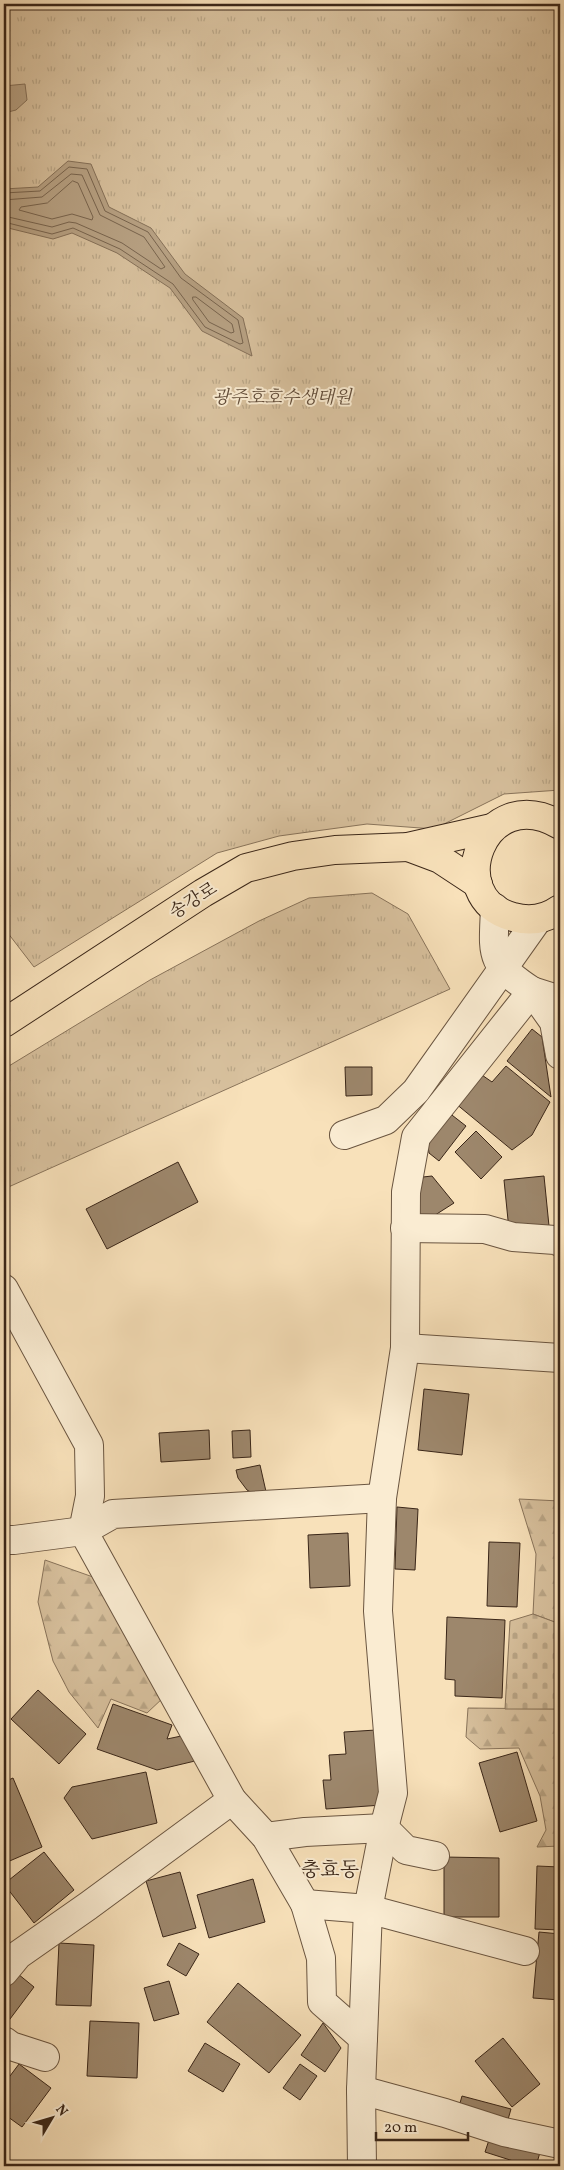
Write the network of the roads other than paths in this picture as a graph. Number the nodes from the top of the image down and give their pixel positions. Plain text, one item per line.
1 (560, 825) edge
2 (492, 828) junction
3 (408, 847) junction
4 (478, 884) junction
5 (495, 908) junction
6 (549, 914) edge
7 (502, 969) junction
8 (532, 991) junction
9 (560, 1000) edge
10 (4, 1023) edge
11 (560, 1055) edge
12 (344, 1135) dead end
13 (405, 1228) junction
14 (560, 1242) edge
15 (4, 1288) edge
16 (405, 1348) junction
17 (560, 1358) edge
18 (382, 1498) junction
19 (82, 1531) junction
20 (4, 1540) edge
21 (232, 1800) junction
22 (384, 1828) junction
23 (266, 1837) junction
24 (435, 1856) dead end
25 (305, 1904) junction
26 (368, 1909) junction
27 (524, 1951) dead end
28 (4, 1972) edge
29 (363, 2038) junction
30 (4, 2041) edge
31 (46, 2057) dead end
32 (361, 2090) junction
33 (560, 2144) edge
34 (362, 2166) edge

1 - 2 main road, 송강로
2 - 3 main road, 송강로
2 - 4 main road
3 - 4 main road, 송강로
3 - 10 main road, 송강로
4 - 5 main road, 송강로
5 - 6 main road, 송강로
5 - 7 street
6 - 7 street
7 - 8 street
7 - 12 street
8 - 9 street
8 - 11 street
8 - 13 street
13 - 14 street
13 - 16 street
15 - 19 street
16 - 17 street
16 - 18 street
18 - 19 street
18 - 22 street
19 - 20 street
19 - 21 street
21 - 23 street
21 - 28 street
22 - 23 street
22 - 24 street
22 - 26 street
23 - 25 street
25 - 26 street
25 - 29 street
26 - 27 street
26 - 29 street
29 - 32 street
30 - 31 street
32 - 33 street
32 - 34 street

